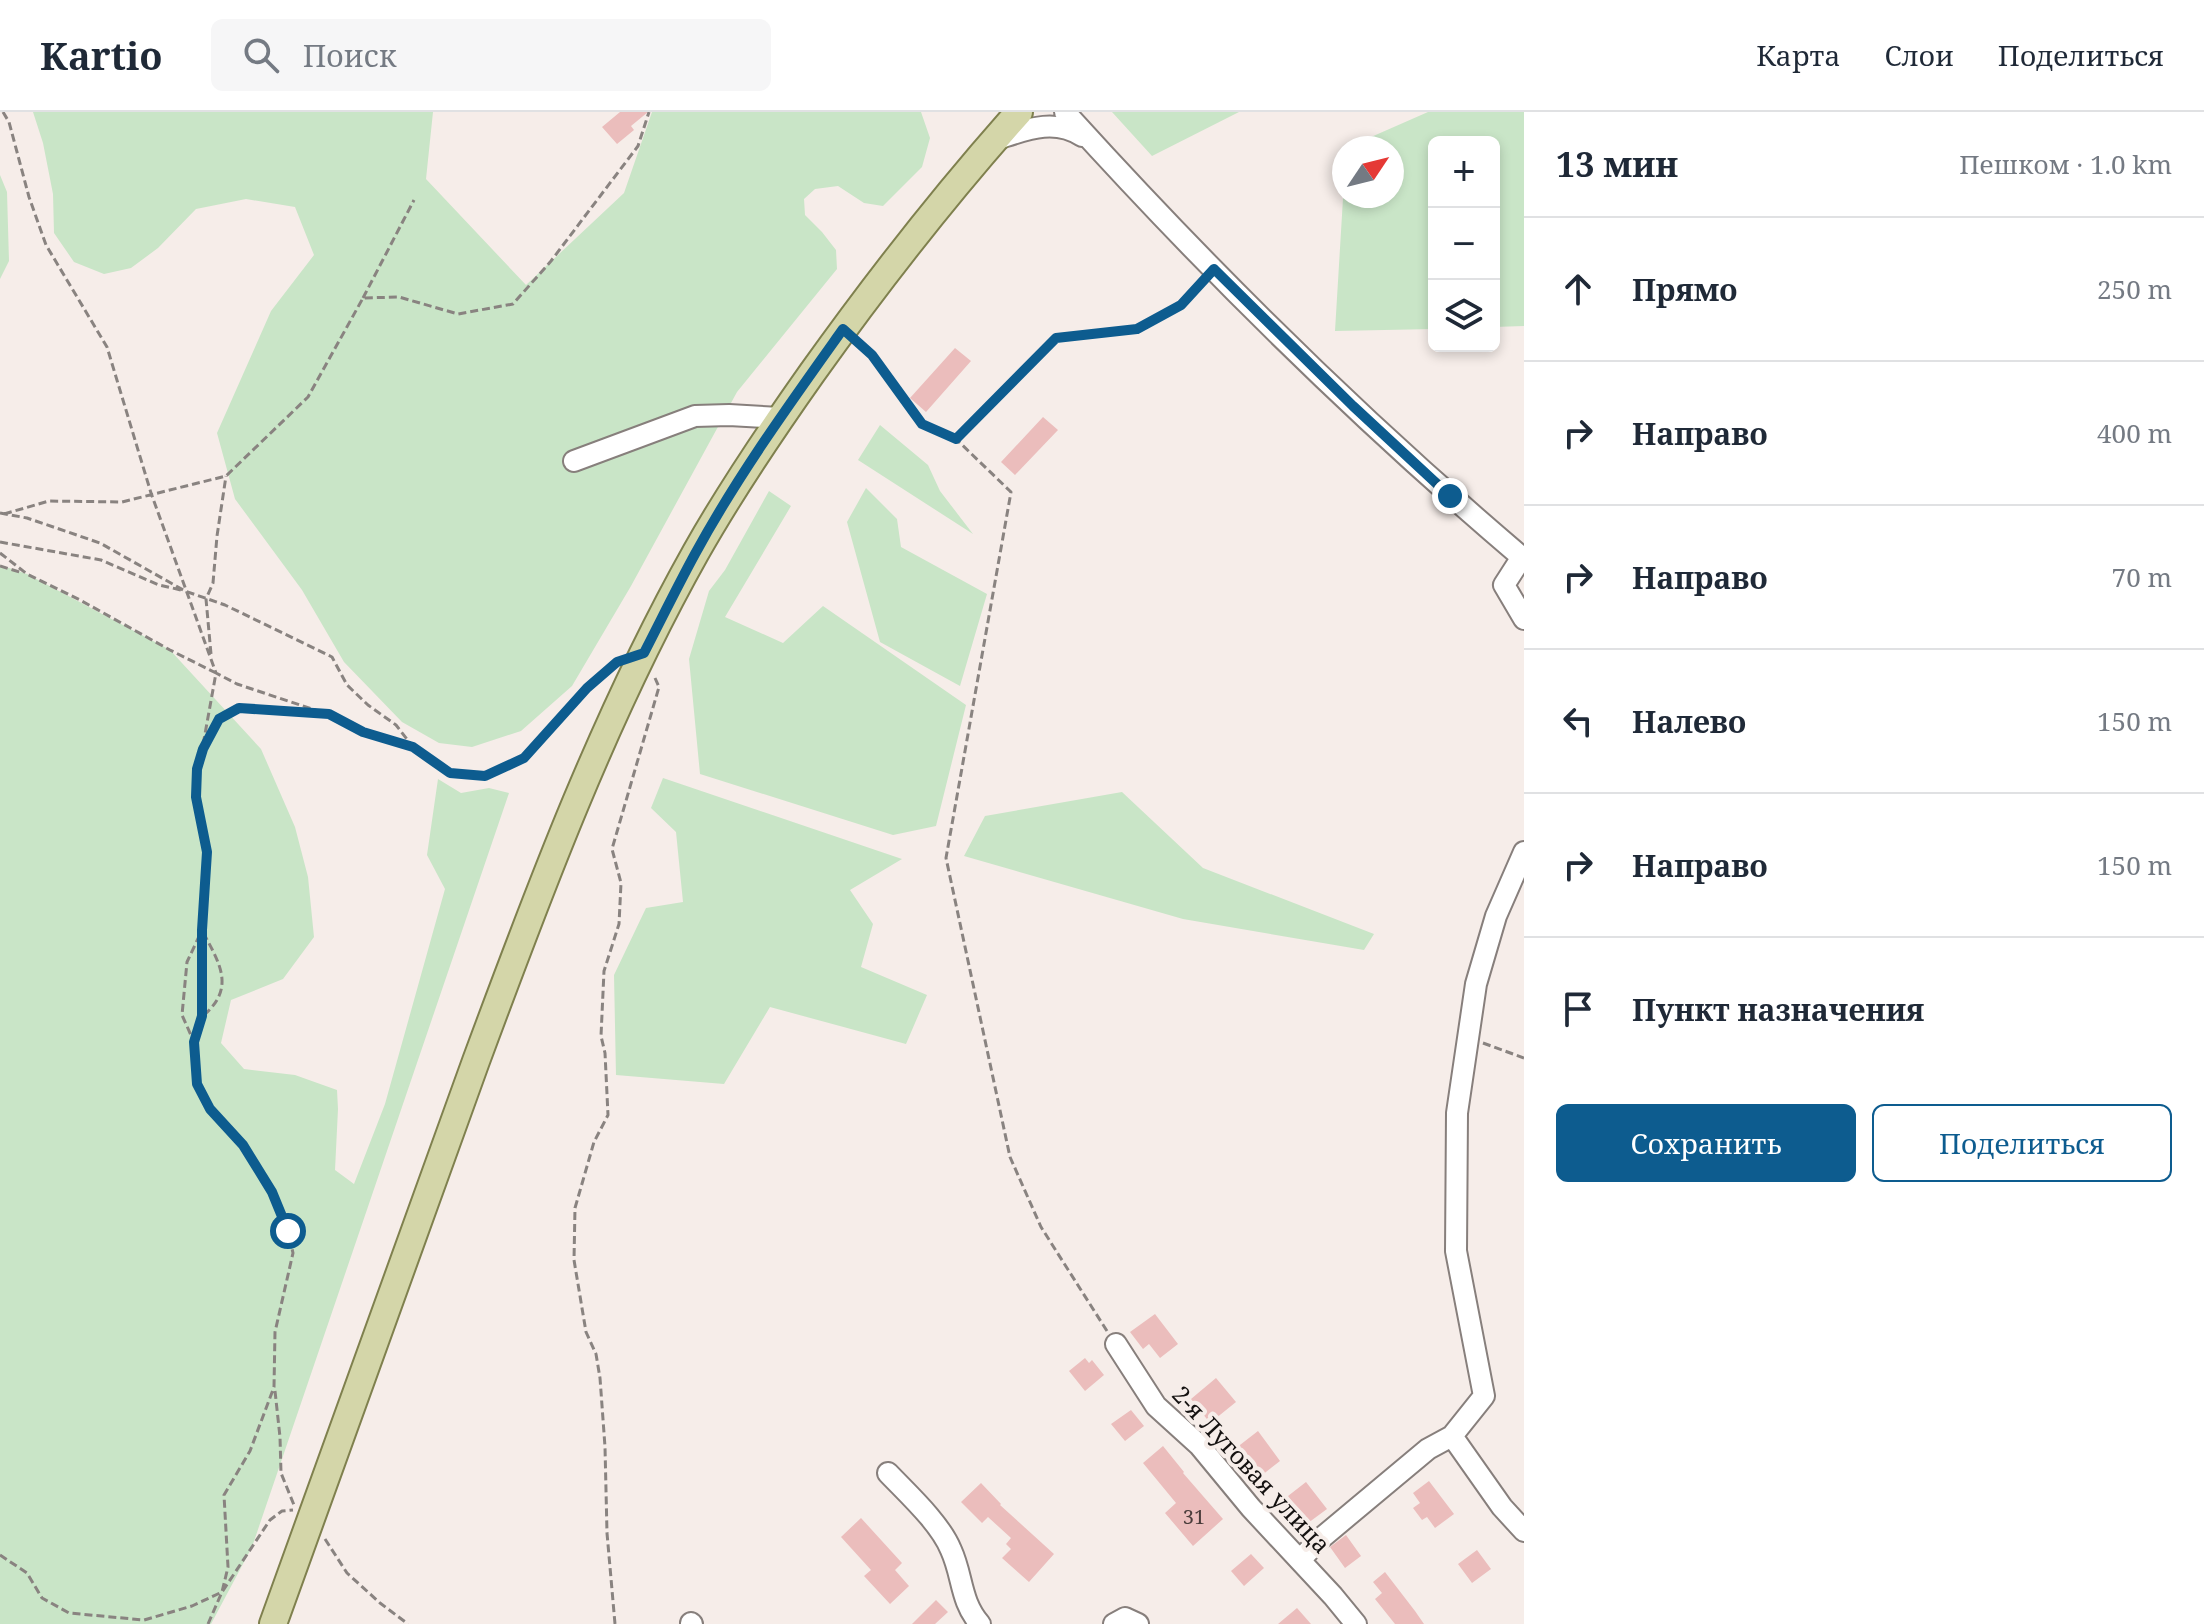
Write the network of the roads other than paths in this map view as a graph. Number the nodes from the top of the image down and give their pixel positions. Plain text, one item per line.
1 (1008, 112) edge
2 (1019, 112) edge
3 (1065, 112) edge
4 (1085, 112) edge
5 (994, 140) junction
6 (1096, 146) junction
7 (780, 418) junction
8 (574, 461) dead end
9 (1523, 558) edge
10 (1524, 619) edge
11 (1524, 852) edge
12 (1116, 1344) road end
13 (1452, 1436) junction
14 (888, 1473) dead end
15 (1524, 1531) edge
16 (1300, 1560) junction
17 (273, 1624) edge
18 (980, 1624) edge
19 (1114, 1624) edge
20 (1138, 1624) edge
21 (1356, 1624) edge

1 - 5 street
2 - 5 main road
3 - 6 street
4 - 6 street
5 - 6 street
5 - 7 main road
6 - 9 street
7 - 8 street
7 - 17 main road
9 - 10 street
11 - 13 street
12 - 16 street, 2-я Луговая улица
13 - 15 street
13 - 16 street
14 - 18 street
16 - 21 street, 2-я Луговая улица
19 - 20 street

